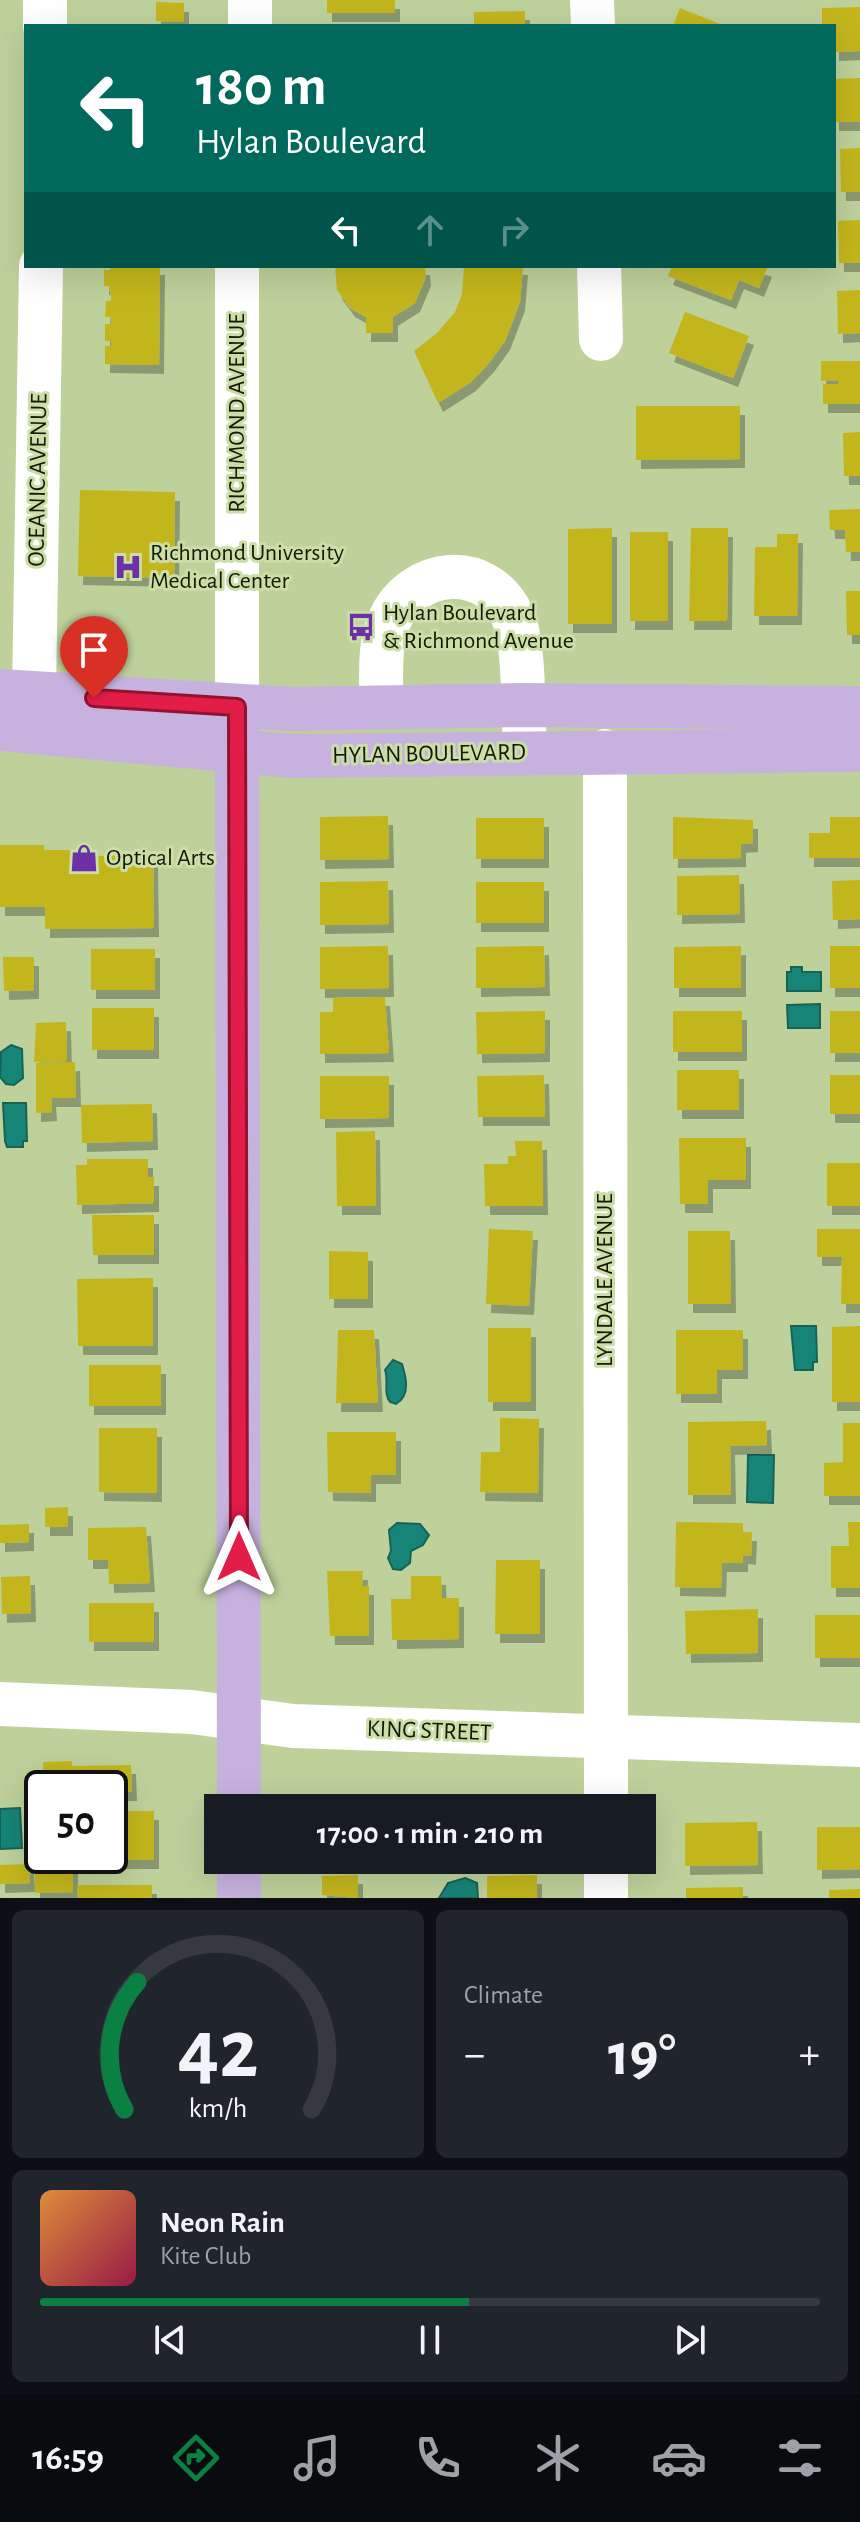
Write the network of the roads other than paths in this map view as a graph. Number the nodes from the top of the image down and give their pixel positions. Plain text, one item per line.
1 (45, 0) edge
2 (250, 0) edge
3 (592, 0) edge
4 (45, 24) edge
5 (250, 24) edge
6 (593, 24) edge
7 (41, 268) edge
8 (237, 268) edge
9 (599, 268) edge
10 (601, 339) dead end
11 (17, 692) edge
12 (522, 705) junction
13 (237, 707) junction
14 (381, 707) junction
15 (860, 708) edge
16 (0, 729) edge
17 (237, 750) junction
18 (860, 750) edge
19 (605, 751) junction
20 (525, 752) junction
21 (0, 1704) edge
22 (238, 1718) junction
23 (606, 1737) junction
24 (860, 1745) edge
25 (239, 1794) edge
26 (606, 1794) edge
27 (239, 1874) edge
28 (606, 1874) edge
29 (239, 1898) edge
30 (606, 1898) edge

1 - 4 street
2 - 5 street
3 - 6 street
7 - 11 street, OCEANIC AVENUE
8 - 13 street, RICHMOND AVENUE
9 - 10 street
11 - 13 main road, HYLAN BOULEVARD
12 - 14 main road, HYLAN BOULEVARD
12 - 14 street
12 - 15 main road, HYLAN BOULEVARD
12 - 20 street
13 - 14 main road, HYLAN BOULEVARD
13 - 17 main road, RICHMOND AVENUE
16 - 17 main road, HYLAN BOULEVARD
17 - 20 main road, HYLAN BOULEVARD
17 - 22 main road, RICHMOND AVENUE
18 - 19 main road, HYLAN BOULEVARD
19 - 20 main road, HYLAN BOULEVARD
19 - 23 street, LYNDALE AVENUE
21 - 22 street, KING STREET
22 - 23 street, KING STREET
22 - 25 main road, RICHMOND AVENUE
23 - 24 street, KING STREET
23 - 26 street, LYNDALE AVENUE
27 - 29 main road
28 - 30 street

